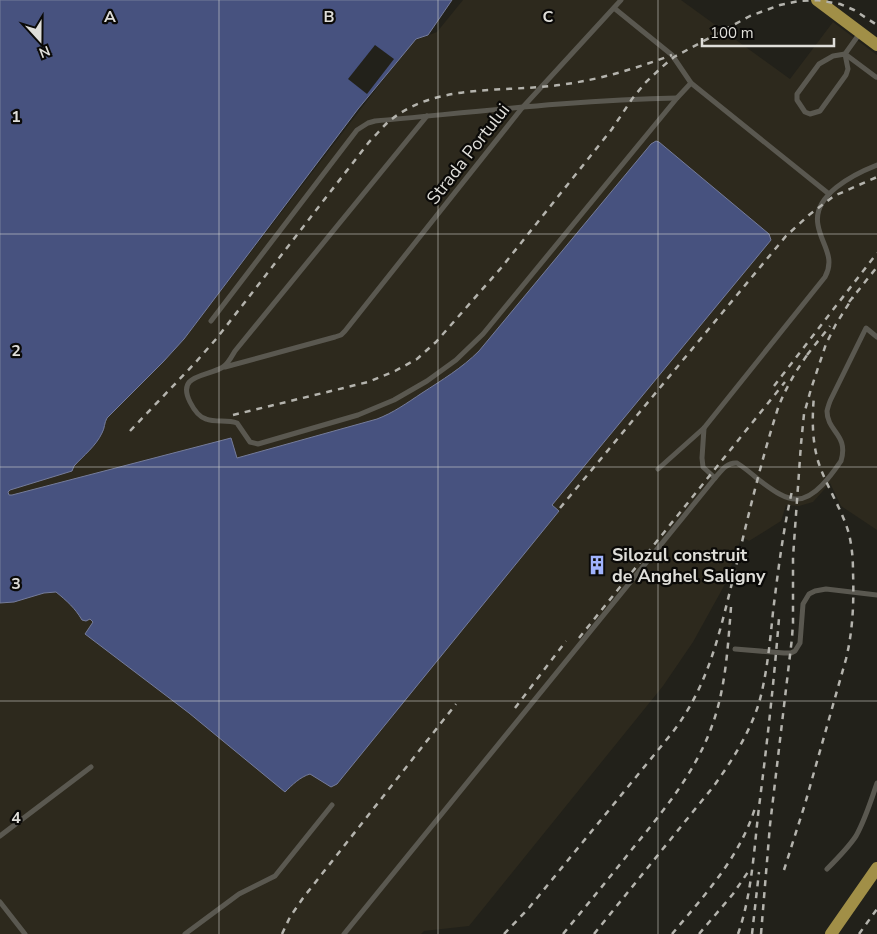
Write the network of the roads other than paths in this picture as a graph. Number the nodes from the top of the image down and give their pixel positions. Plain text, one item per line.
1 (621, 0) edge
2 (817, 0) edge
3 (614, 8) junction
4 (860, 33) junction
5 (877, 45) edge
6 (845, 54) junction
7 (876, 77) edge
8 (691, 83) junction
9 (677, 98) junction
10 (522, 108) junction
11 (427, 116) junction
12 (877, 165) edge
13 (830, 194) junction
14 (211, 321) dead end
15 (877, 337) edge
16 (225, 367) junction
17 (704, 428) junction
18 (658, 469) dead end
19 (715, 478) junction
20 (877, 595) edge
21 (734, 649) dead end
22 (91, 767) dead end
23 (877, 783) edge
24 (332, 805) dead end
25 (0, 836) edge
26 (877, 868) edge
27 (827, 869) dead end
28 (0, 902) edge
29 (25, 934) edge
30 (185, 934) edge
31 (344, 934) edge
32 (831, 934) edge

1 - 3 lane, Strada Portului
2 - 4 main road
3 - 8 lane
3 - 10 lane, Strada Portului
4 - 5 main road
4 - 6 lane
6 - 6 lane
6 - 7 lane
8 - 9 lane
8 - 13 lane
9 - 10 lane
9 - 16 lane
10 - 11 lane
10 - 16 lane, Strada Portului
11 - 14 lane
11 - 16 lane
12 - 13 lane
13 - 17 lane
15 - 19 lane
17 - 18 lane
17 - 19 lane
19 - 31 lane
20 - 21 lane
22 - 25 lane
23 - 27 lane
24 - 30 lane
26 - 32 main road
28 - 29 lane

